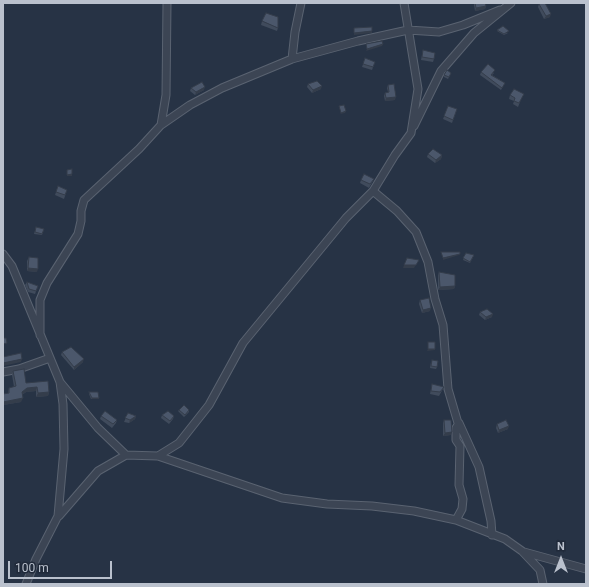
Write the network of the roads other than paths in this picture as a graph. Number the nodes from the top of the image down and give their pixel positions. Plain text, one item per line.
1 (167, 3) edge
2 (301, 3) edge
3 (404, 3) edge
4 (511, 3) edge
5 (500, 10) junction
6 (408, 30) junction
7 (292, 59) junction
8 (161, 125) junction
9 (411, 133) junction
10 (373, 191) junction
11 (3, 254) edge
12 (40, 335) junction
13 (50, 358) junction
14 (3, 372) edge
15 (60, 382) junction
16 (458, 424) junction
17 (126, 456) junction
18 (158, 456) junction
19 (58, 516) junction
20 (456, 520) junction
21 (492, 536) junction
22 (522, 551) junction
23 (586, 569) edge
24 (26, 584) edge
25 (543, 584) edge

1 - 8 street
2 - 7 street
3 - 6 street
4 - 5 street
5 - 6 street
5 - 9 street
6 - 7 street
6 - 9 street
7 - 8 street
8 - 12 street
9 - 10 street
10 - 16 street
10 - 18 street
11 - 12 street
12 - 13 street
13 - 14 street
13 - 15 street
15 - 17 street
15 - 19 street
16 - 20 street
16 - 21 street
17 - 18 street
17 - 19 street
18 - 20 street
19 - 24 street
20 - 21 street
21 - 22 street
22 - 23 street
22 - 25 street

